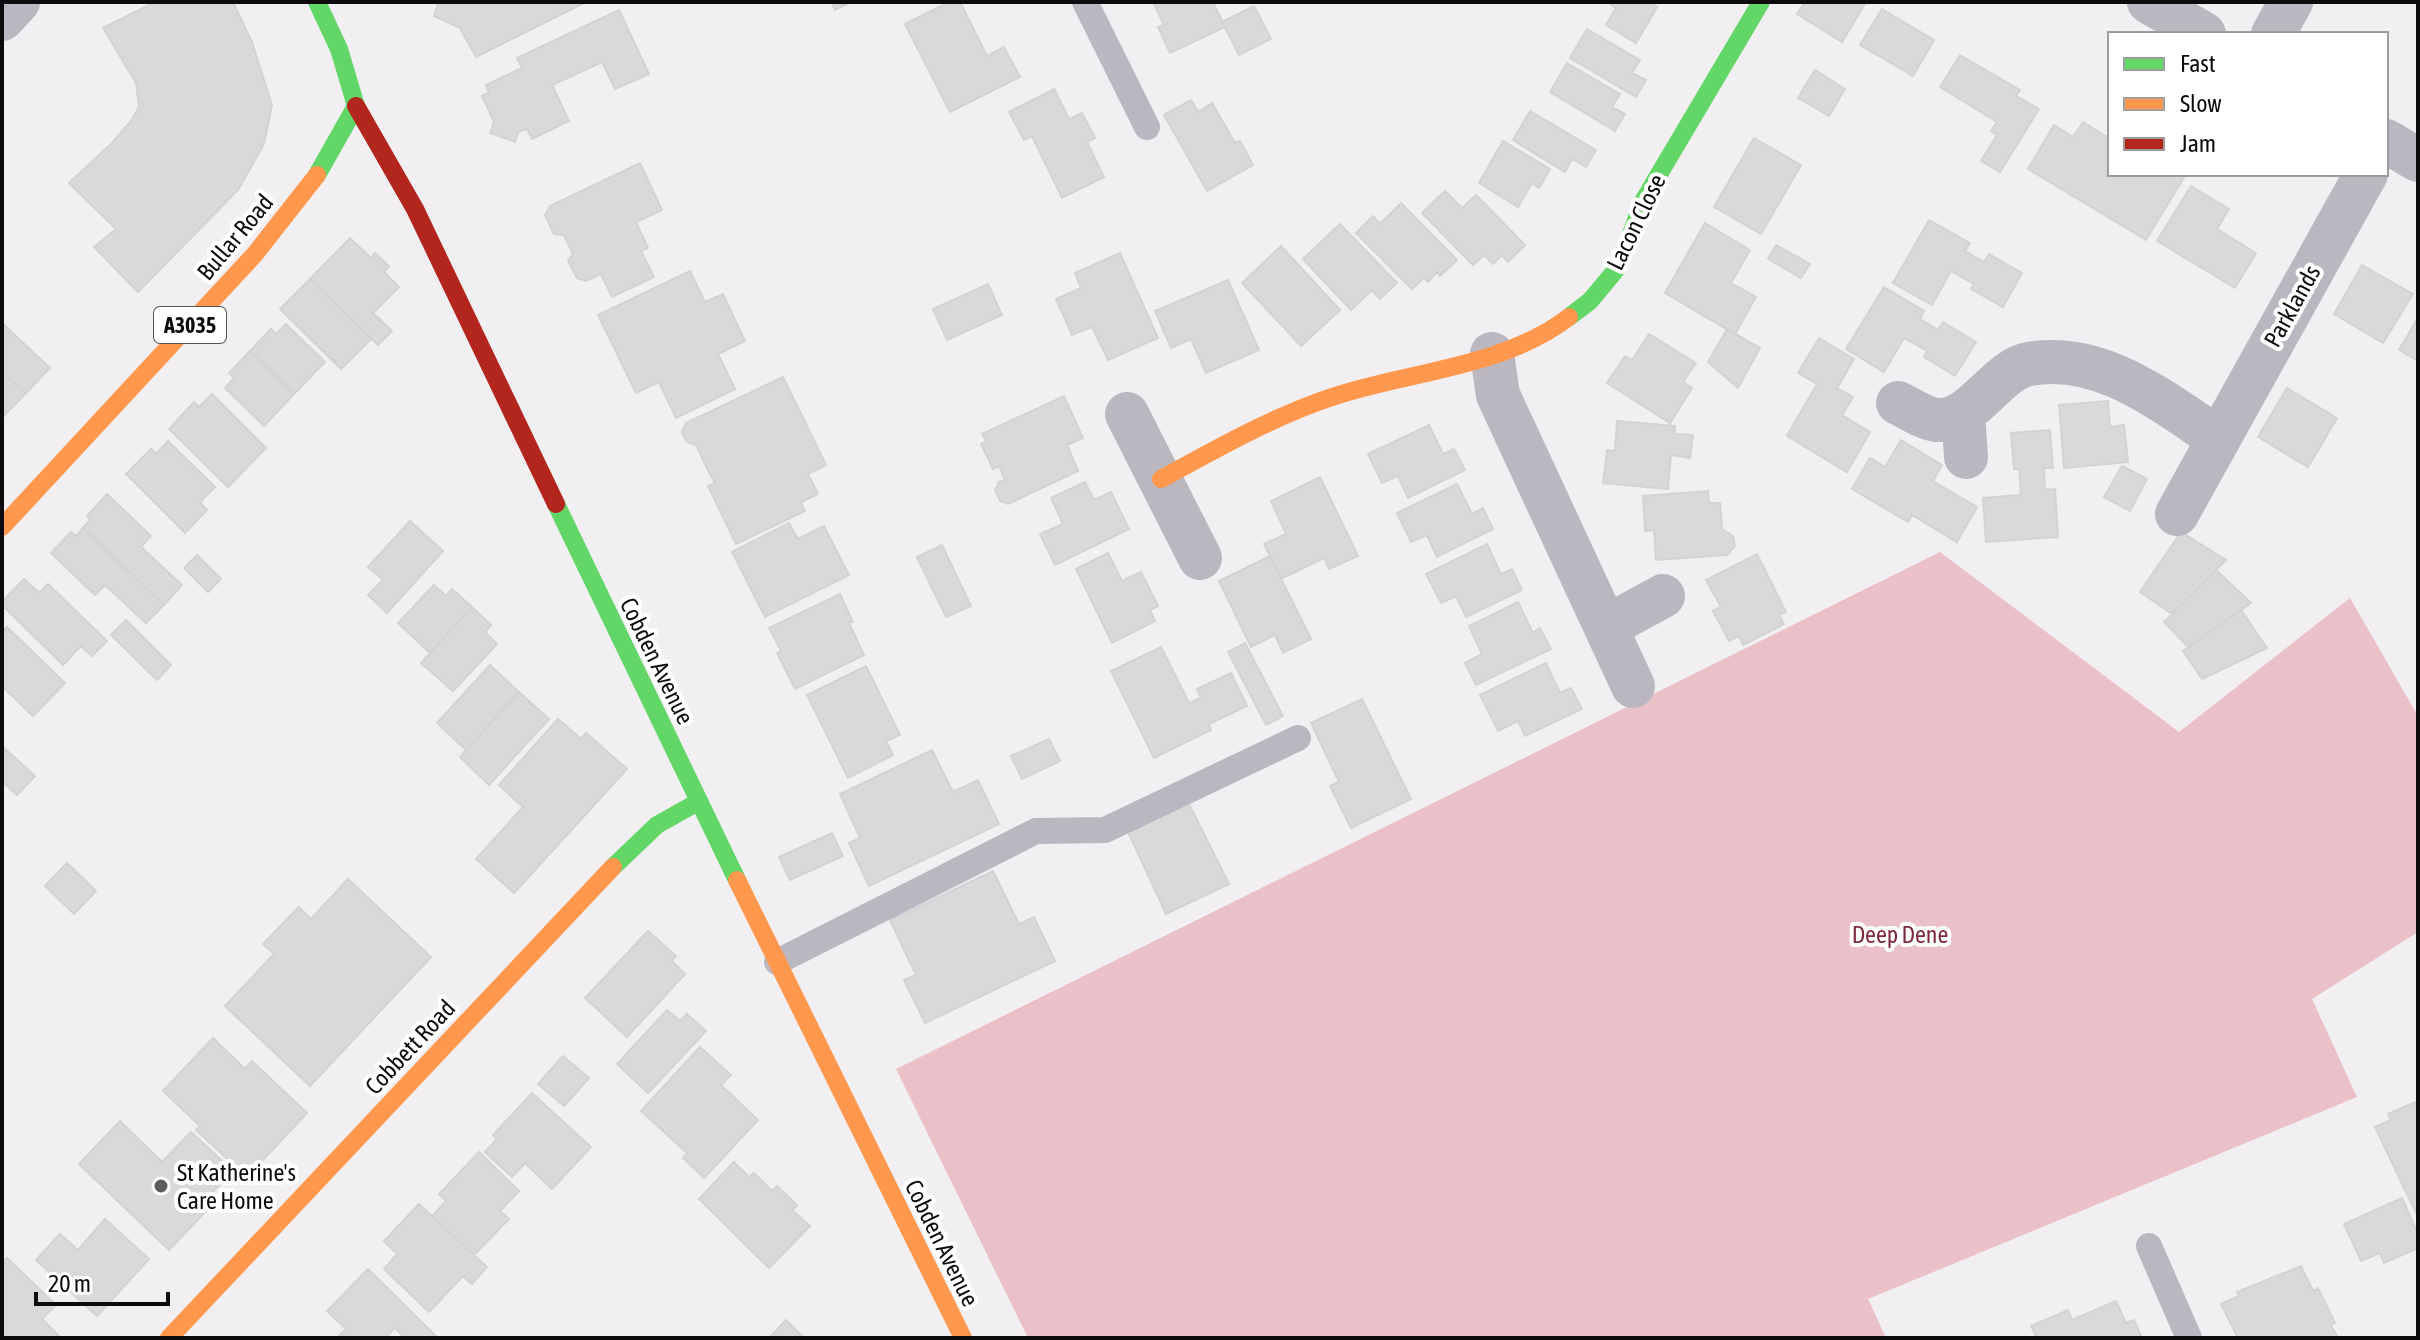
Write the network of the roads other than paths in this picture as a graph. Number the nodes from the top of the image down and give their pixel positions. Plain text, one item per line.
1 (18, 2) edge
2 (317, 2) edge
3 (1085, 2) edge
4 (1761, 2) edge
5 (2149, 2) edge
6 (2291, 2) edge
7 (2, 19) edge
8 (2201, 32) edge
9 (2274, 32) edge
10 (356, 106) junction
11 (1147, 127) dead end
12 (2388, 142) edge
13 (2418, 160) edge
14 (2365, 176) edge
15 (1492, 354) junction
16 (1898, 403) dead end
17 (1127, 414) dead end
18 (1963, 414) junction
19 (2218, 438) junction
20 (1966, 457) dead end
21 (1161, 479) junction
22 (2177, 514) dead end
23 (2, 527) edge
24 (1200, 558) dead end
25 (1663, 596) dead end
26 (1606, 627) junction
27 (1633, 686) dead end
28 (1298, 738) dead end
29 (698, 802) junction
30 (777, 962) junction
31 (2149, 1246) dead end
32 (169, 1338) edge
33 (963, 1338) edge
34 (2189, 1338) edge

1 - 7 street
2 - 10 street, Cobden Avenue
3 - 11 lane
4 - 15 street, Lacon Close
5 - 8 street
6 - 9 street
10 - 23 street, Bullar Road / A3035
10 - 29 street, Cobden Avenue
12 - 13 street
14 - 19 street, Parklands
15 - 21 street, Lacon Close
15 - 26 street
16 - 18 street
17 - 21 street
18 - 19 street
18 - 20 street
19 - 22 street, Parklands
21 - 24 street
25 - 26 street
26 - 27 street
28 - 30 lane
29 - 30 street, Cobden Avenue
29 - 32 street, Cobbett Road
30 - 33 street, Cobden Avenue
31 - 34 lane

